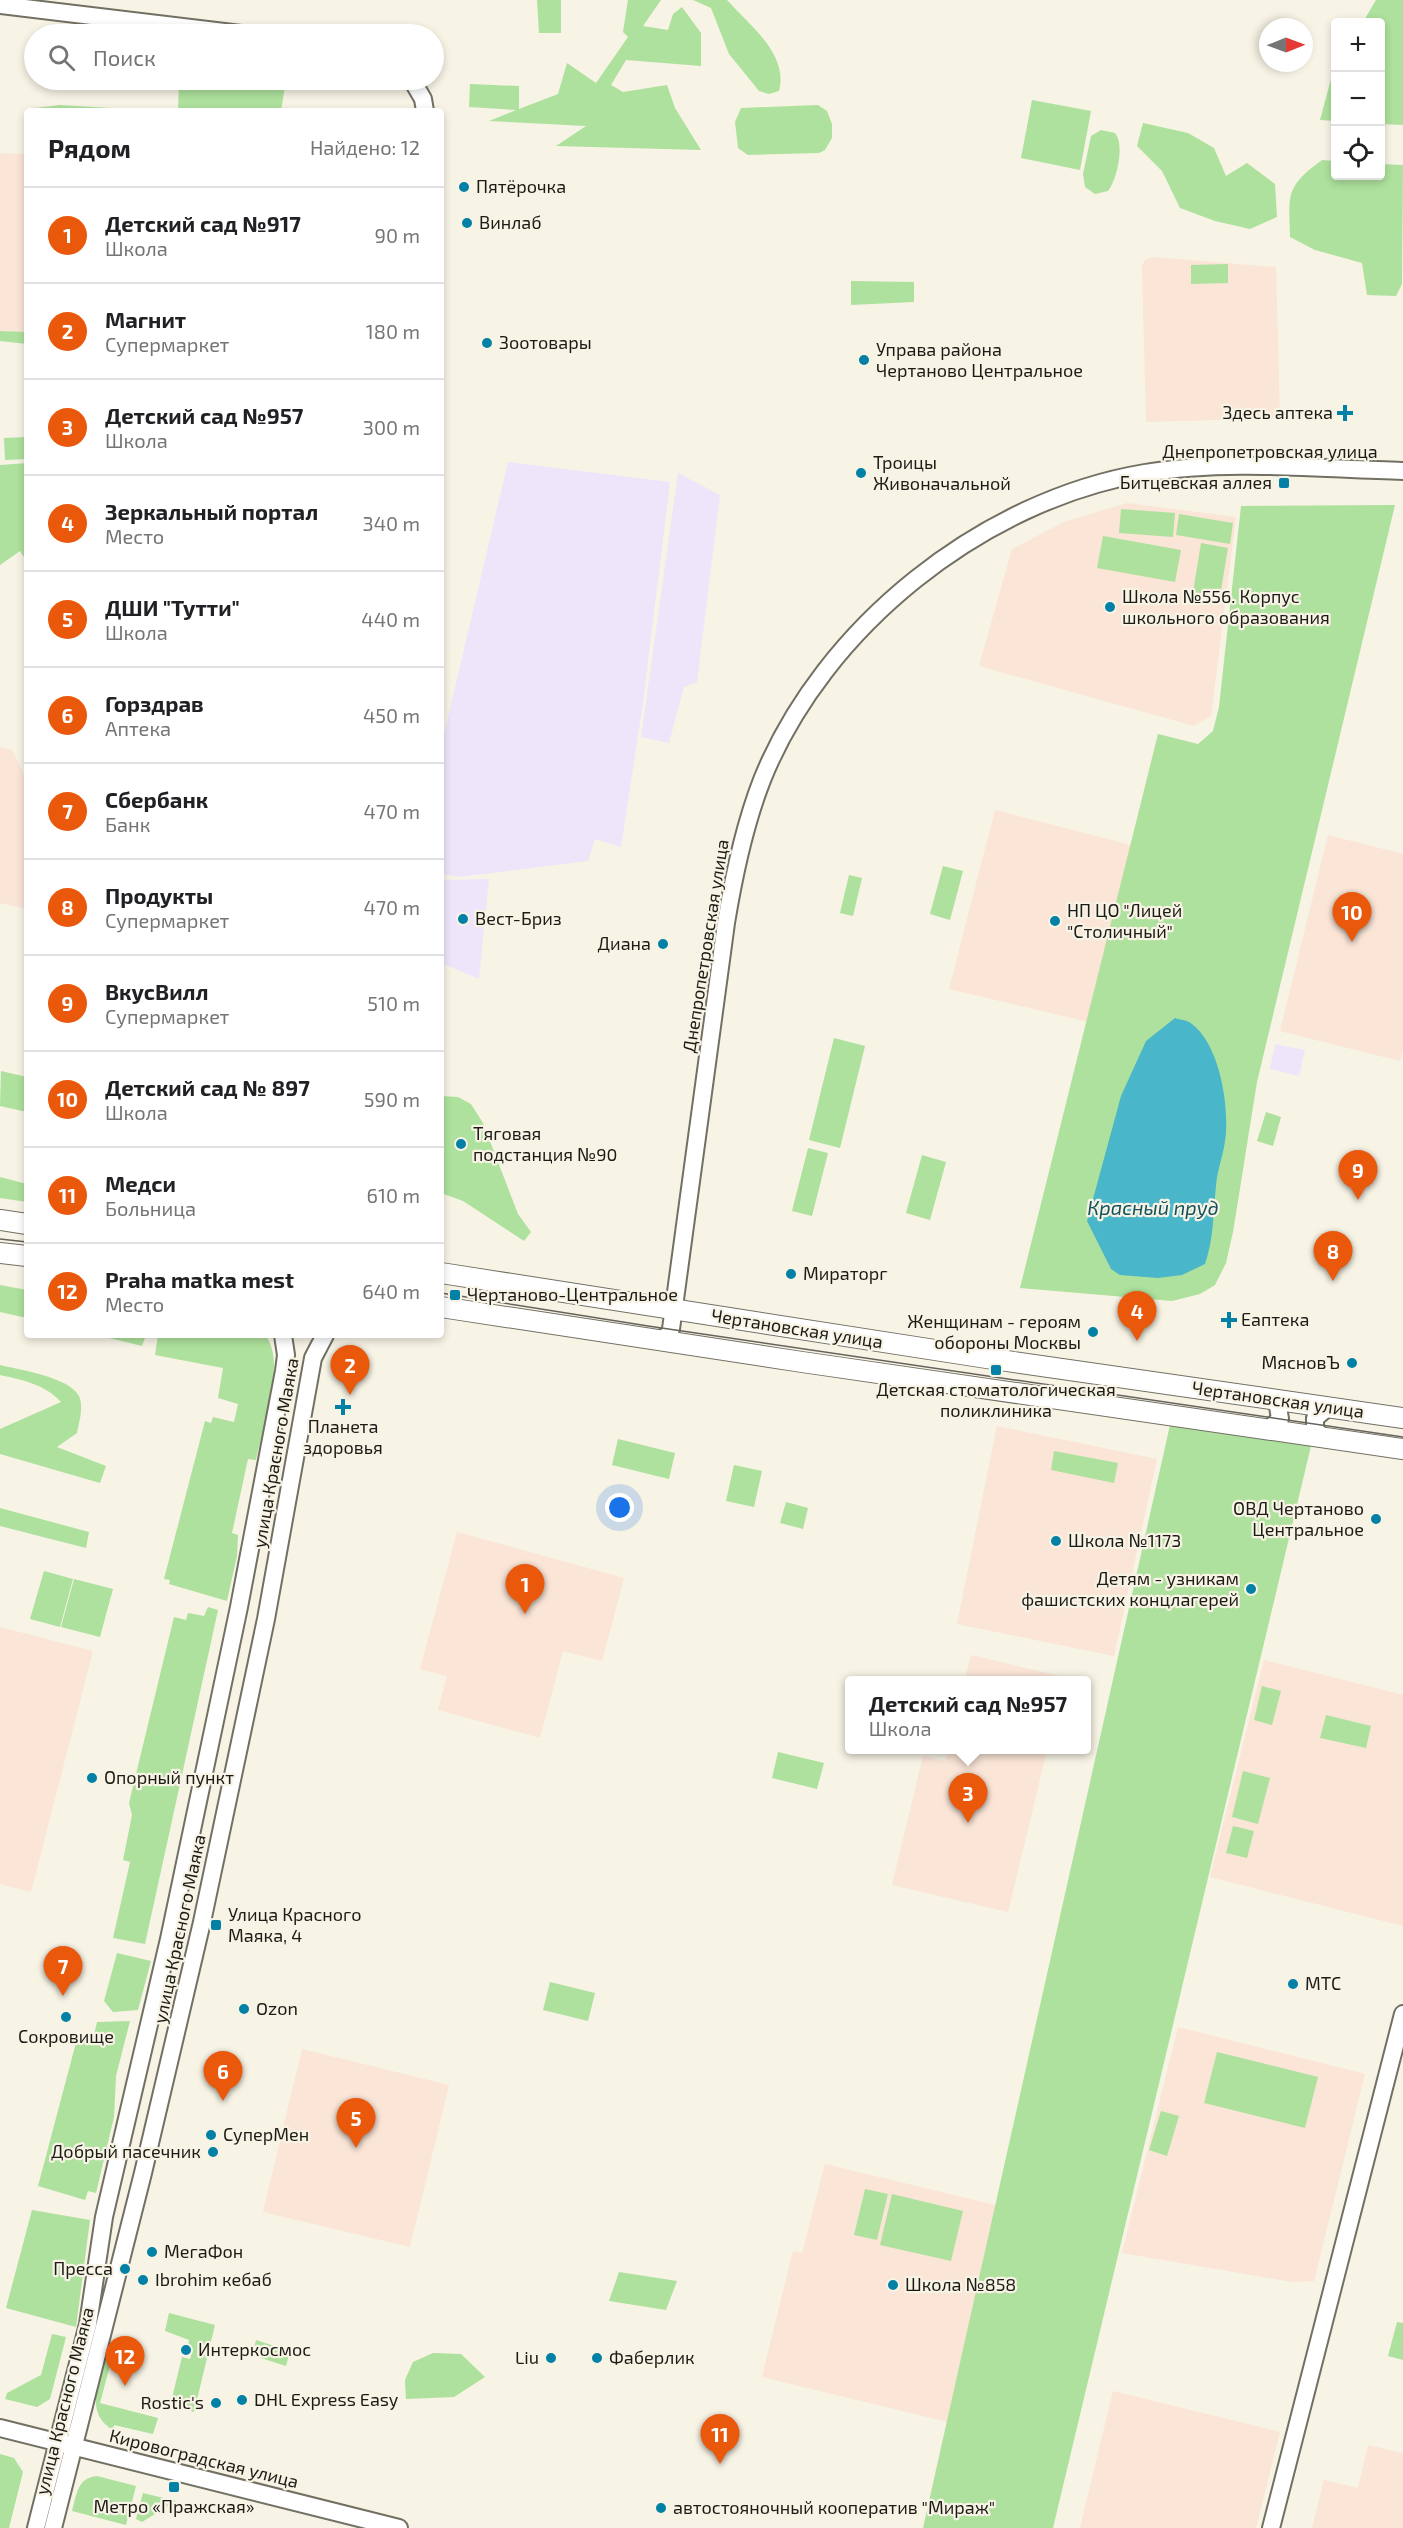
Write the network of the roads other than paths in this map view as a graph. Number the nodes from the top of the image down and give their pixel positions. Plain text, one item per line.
1 (5, 3) edge
2 (165, 24) edge
3 (418, 90) edge
4 (424, 108) edge
5 (1403, 471) edge
6 (0, 1220) edge
7 (24, 1224) edge
8 (0, 1253) edge
9 (24, 1256) edge
10 (444, 1273) edge
11 (444, 1307) edge
12 (674, 1310) junction
13 (718, 1316) junction
14 (283, 1338) edge
15 (323, 1338) edge
16 (656, 1340) junction
17 (711, 1348) junction
18 (1277, 1400) junction
19 (1327, 1408) junction
20 (1403, 1418) edge
21 (1269, 1429) junction
22 (1322, 1437) junction
23 (1403, 1449) edge
24 (1403, 2014) edge
25 (0, 2428) edge
26 (57, 2442) junction
27 (74, 2446) junction
28 (36, 2528) edge
29 (53, 2528) edge
30 (399, 2528) edge
31 (1271, 2528) edge

1 - 2 street
3 - 4 street
5 - 12 street, Днепропетровская улица
6 - 7 main road
8 - 9 main road
10 - 12 main road, Чертановская улица
11 - 16 main road, Чертановская улица
12 - 13 main road, Чертановская улица
12 - 16 street, Днепропетровская улица
13 - 17 main road
13 - 18 main road, Чертановская улица
14 - 26 street, улица Красного Маяка
15 - 27 street, улица Красного Маяка
16 - 17 main road, Чертановская улица
17 - 21 main road, Чертановская улица
18 - 19 main road, Чертановская улица
18 - 21 street
19 - 20 main road, Чертановская улица
19 - 22 street
21 - 22 main road, Чертановская улица
22 - 23 main road, Чертановская улица
24 - 31 street
25 - 26 street, Кировоградская улица
26 - 27 street, Кировоградская улица
26 - 28 street, улица Красного Маяка
27 - 29 street, улица Красного Маяка
27 - 30 street, Кировоградская улица

